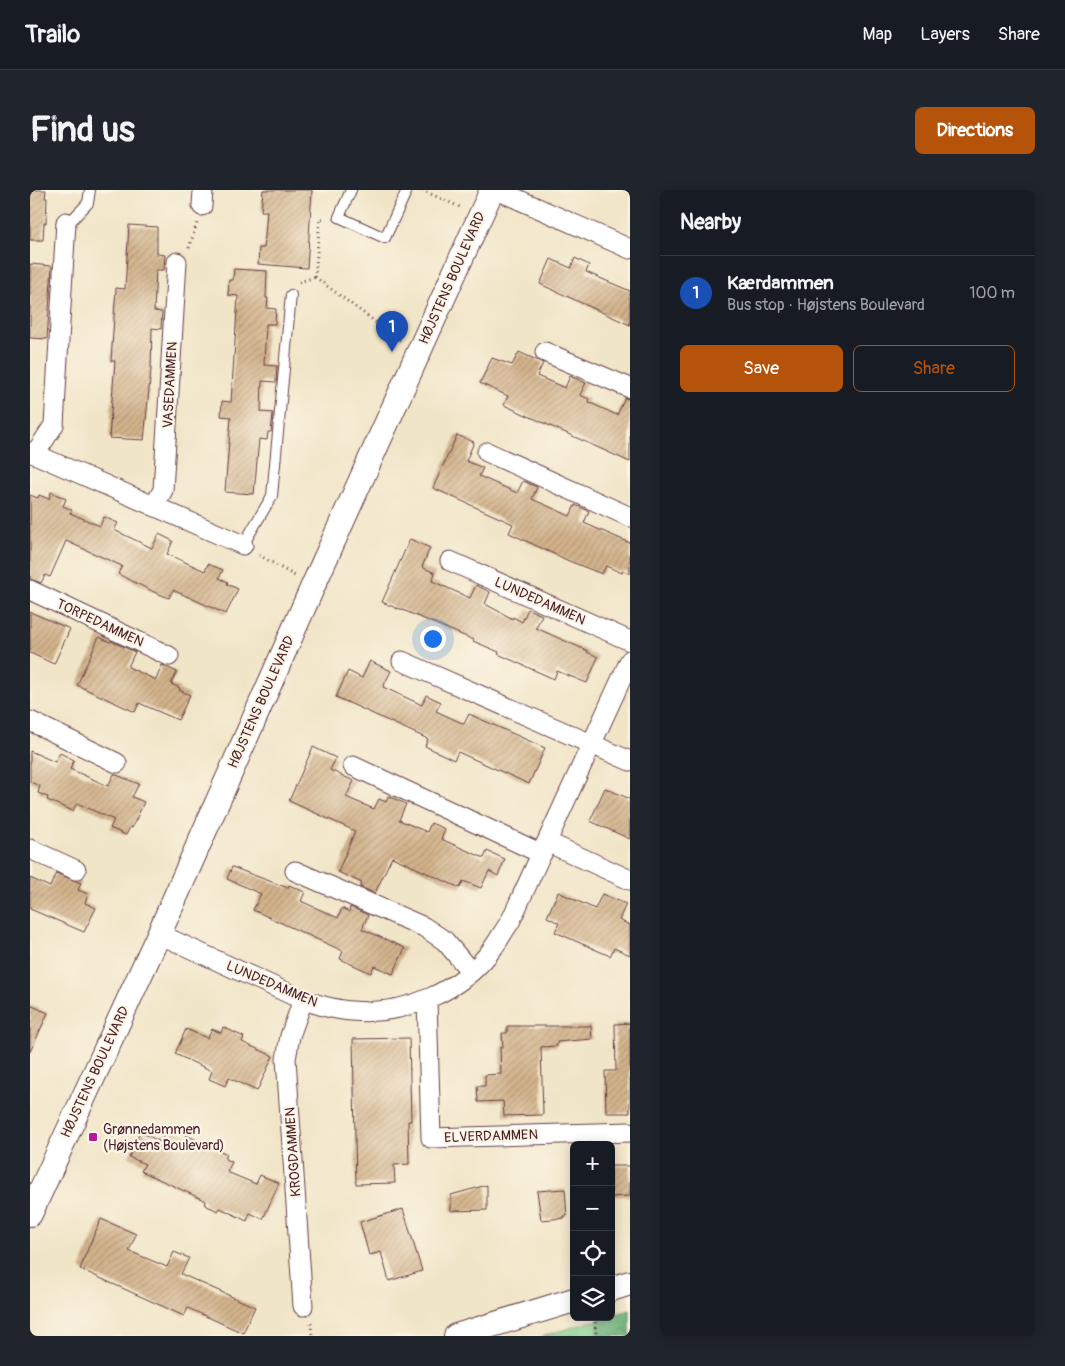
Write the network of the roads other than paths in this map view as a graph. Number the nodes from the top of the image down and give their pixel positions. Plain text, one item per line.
1 (90, 190) edge
2 (351, 190) edge
3 (407, 190) edge
4 (492, 190) edge
5 (497, 190) edge
6 (66, 224) joint
7 (630, 249) edge
8 (177, 262) road end
9 (291, 295) dead end
10 (545, 352) dead end
11 (630, 388) edge
12 (487, 452) dead end
13 (33, 453) edge
14 (154, 506) junction
15 (630, 517) edge
16 (243, 545) joint
17 (450, 561) dead end
18 (30, 590) edge
19 (630, 641) edge
20 (169, 656) dead end
21 (630, 660) edge
22 (402, 661) dead end
23 (30, 721) edge
24 (591, 745) junction
25 (630, 761) edge
26 (117, 763) dead end
27 (353, 766) dead end
28 (544, 848) junction
29 (30, 849) edge
30 (76, 870) dead end
31 (296, 871) dead end
32 (630, 880) edge
33 (158, 934) junction
34 (471, 972) junction
35 (303, 1000) junction
36 (427, 1000) junction
37 (630, 1132) edge
38 (30, 1214) edge
39 (630, 1283) edge
40 (615, 1288) edge
41 (570, 1301) edge
42 (303, 1306) dead end
43 (456, 1336) edge

1 - 6 lane
2 - 3 lane
4 - 33 street, HØJSTENS BOULEVARD
5 - 7 street
6 - 13 street
8 - 14 street, VASEDAMMEN
9 - 16 lane
10 - 11 street
12 - 15 street
13 - 14 street
14 - 16 street
17 - 19 street, LUNDEDAMMEN
18 - 20 street, TORPEDAMMEN
21 - 24 street, LUNDEDAMMEN
22 - 24 street
23 - 26 street
24 - 25 street
24 - 28 street, LUNDEDAMMEN
27 - 28 street
28 - 32 street
28 - 34 street, LUNDEDAMMEN
29 - 30 street
31 - 34 street
33 - 35 street, LUNDEDAMMEN
33 - 38 street, HØJSTENS BOULEVARD
34 - 36 street, LUNDEDAMMEN
35 - 36 street, LUNDEDAMMEN
35 - 42 street, KROGDAMMEN
36 - 37 street, ELVERDAMMEN
39 - 40 street
41 - 43 street

